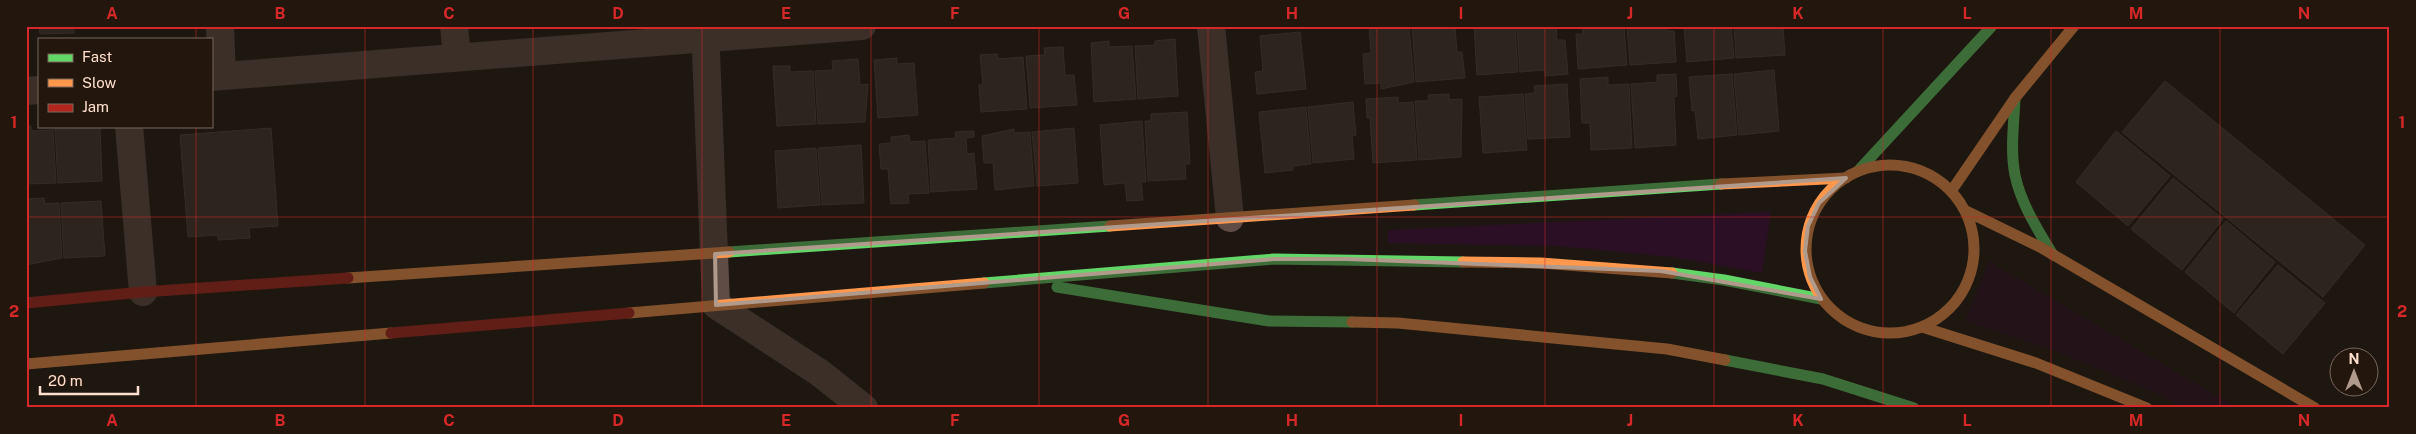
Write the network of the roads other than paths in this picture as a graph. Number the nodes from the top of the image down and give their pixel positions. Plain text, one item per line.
1 (220, 26) edge
2 (454, 26) edge
3 (862, 26) edge
4 (1211, 26) edge
5 (1992, 26) edge
6 (2074, 26) edge
7 (705, 32) edge
8 (457, 57) junction
9 (217, 76) edge
10 (2015, 98) junction
11 (129, 128) edge
12 (1858, 171) junction
13 (1846, 178) junction
14 (1952, 190) junction
15 (1966, 211) junction
16 (1230, 218) junction
17 (715, 254) junction
18 (2053, 255) junction
19 (1014, 280) junction
20 (143, 292) junction
21 (1821, 299) junction
22 (26, 303) edge
23 (716, 305) junction
24 (1922, 327) junction
25 (26, 364) edge
26 (864, 408) edge
27 (1914, 408) edge
28 (2147, 408) edge
29 (2315, 408) edge

1 - 9 street
2 - 8 street
3 - 7 street
4 - 16 street
5 - 12 street
6 - 10 street
7 - 8 street
7 - 17 street
8 - 9 street
10 - 14 street
10 - 18 street
11 - 20 street
12 - 13 street
12 - 14 street
13 - 16 street
13 - 21 street
14 - 15 street
15 - 18 street
15 - 24 street
16 - 17 street
17 - 20 street
17 - 23 street
18 - 29 street
19 - 21 street
19 - 23 street
19 - 27 street
20 - 22 street
21 - 24 street
23 - 25 street
23 - 26 street
24 - 28 street

